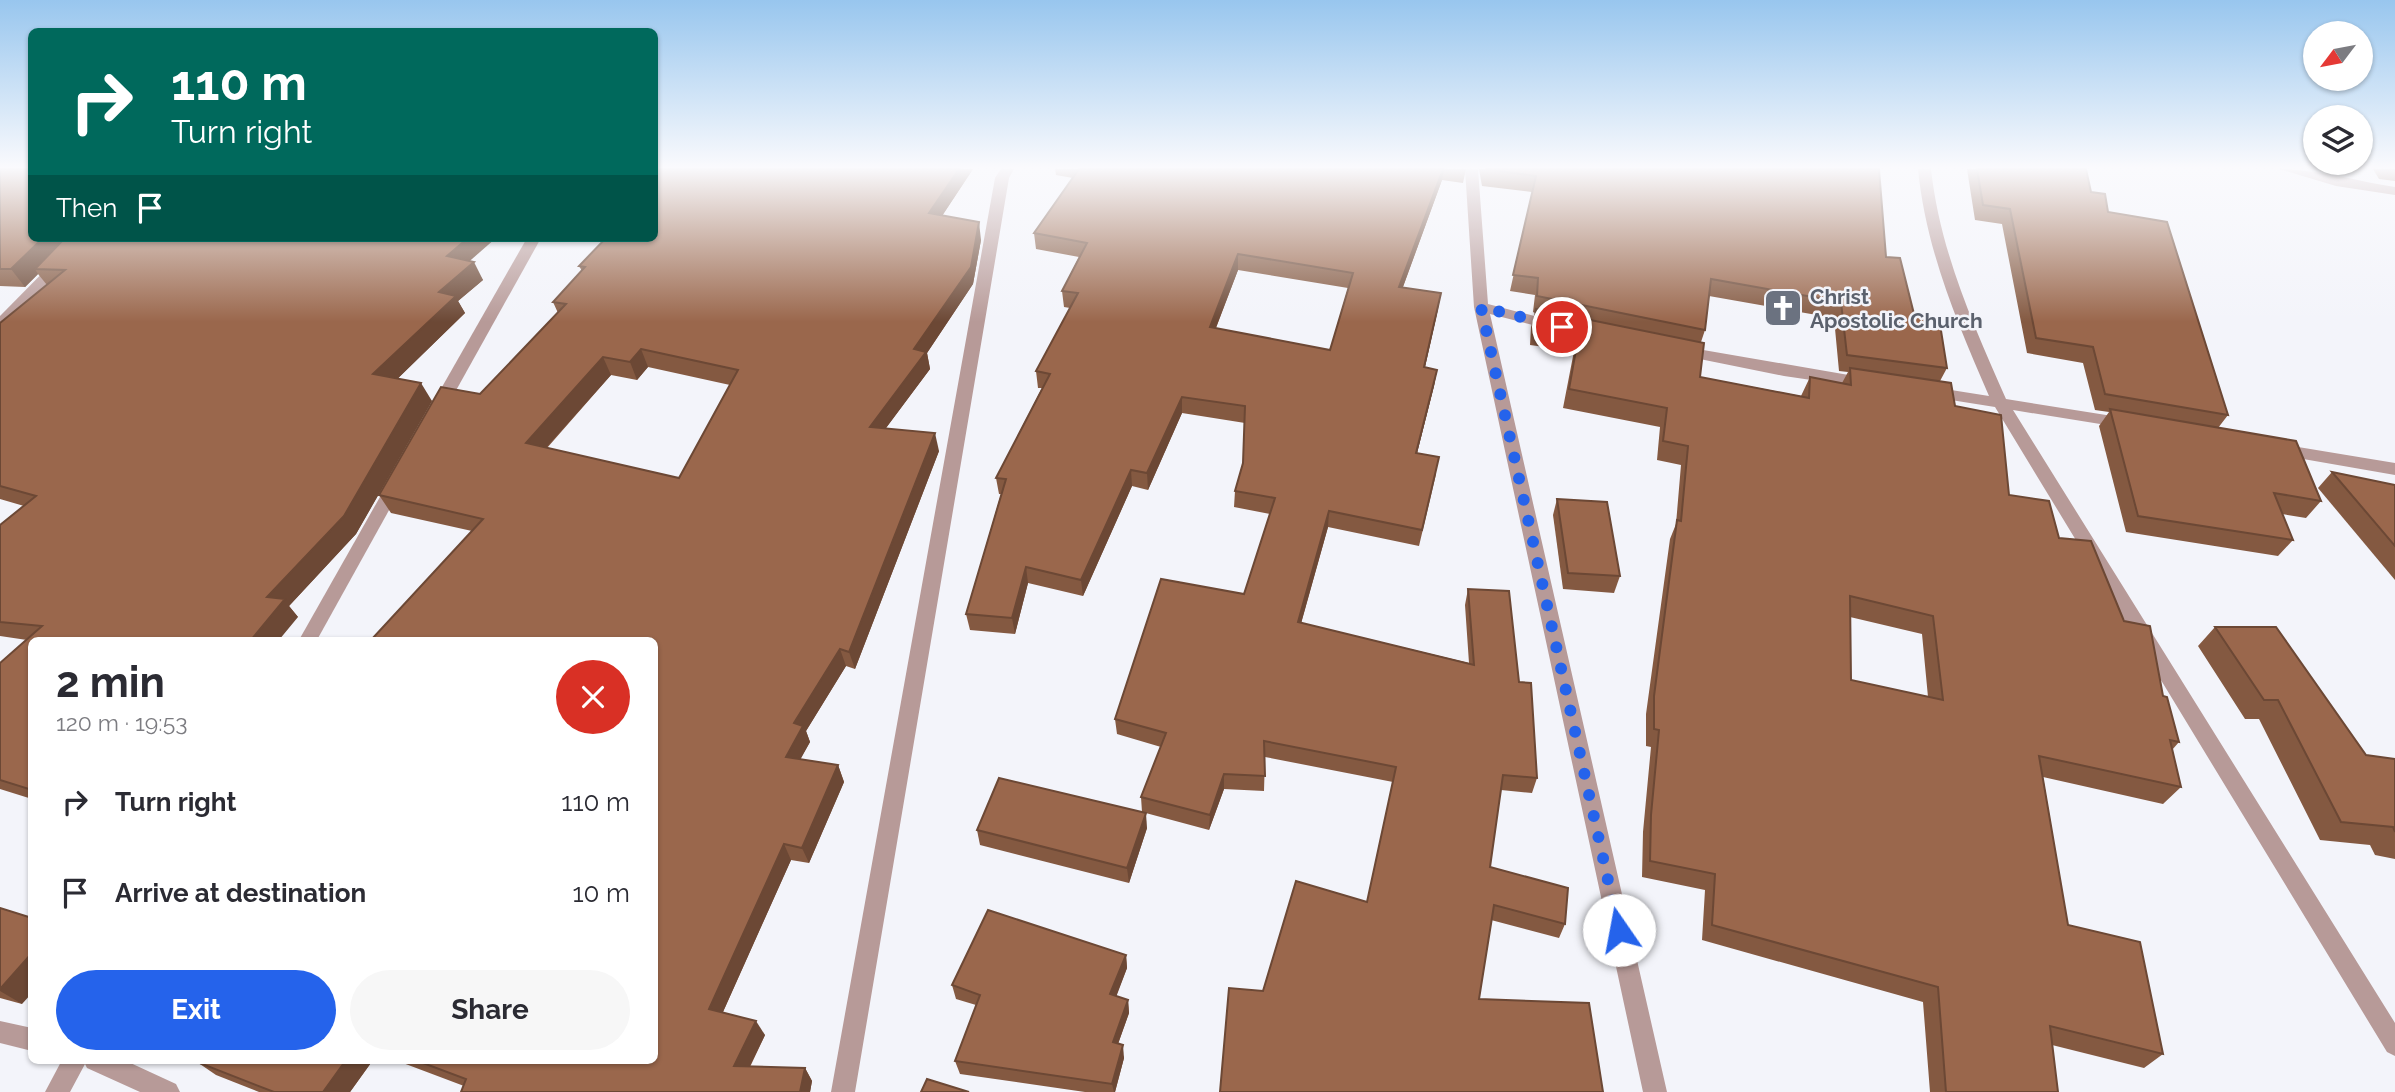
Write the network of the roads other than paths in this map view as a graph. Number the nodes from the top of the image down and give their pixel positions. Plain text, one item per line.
1 (995, 220) edge
2 (1475, 220) edge
3 (1931, 220) edge
4 (81, 242) edge
5 (532, 242) edge
6 (1481, 307) junction
7 (0, 325) edge
8 (1575, 330) edge
9 (1667, 348) edge
10 (1878, 384) edge
11 (1919, 390) edge
12 (1999, 401) junction
13 (2136, 425) edge
14 (427, 428) edge
15 (2259, 446) edge
16 (2395, 469) edge
17 (400, 476) edge
18 (310, 637) edge
19 (0, 1032) edge
20 (28, 1039) edge
21 (2395, 1044) edge
22 (73, 1064) edge
23 (104, 1064) edge
24 (57, 1092) edge
25 (168, 1092) edge
26 (843, 1092) edge
27 (1655, 1092) edge

1 - 26 street
2 - 6 street
3 - 12 street
4 - 7 street
5 - 14 street
6 - 8 street
6 - 27 street
9 - 10 street
11 - 12 street
12 - 13 street
12 - 21 street
15 - 16 street
17 - 18 street
19 - 20 street
22 - 24 street
23 - 25 street

